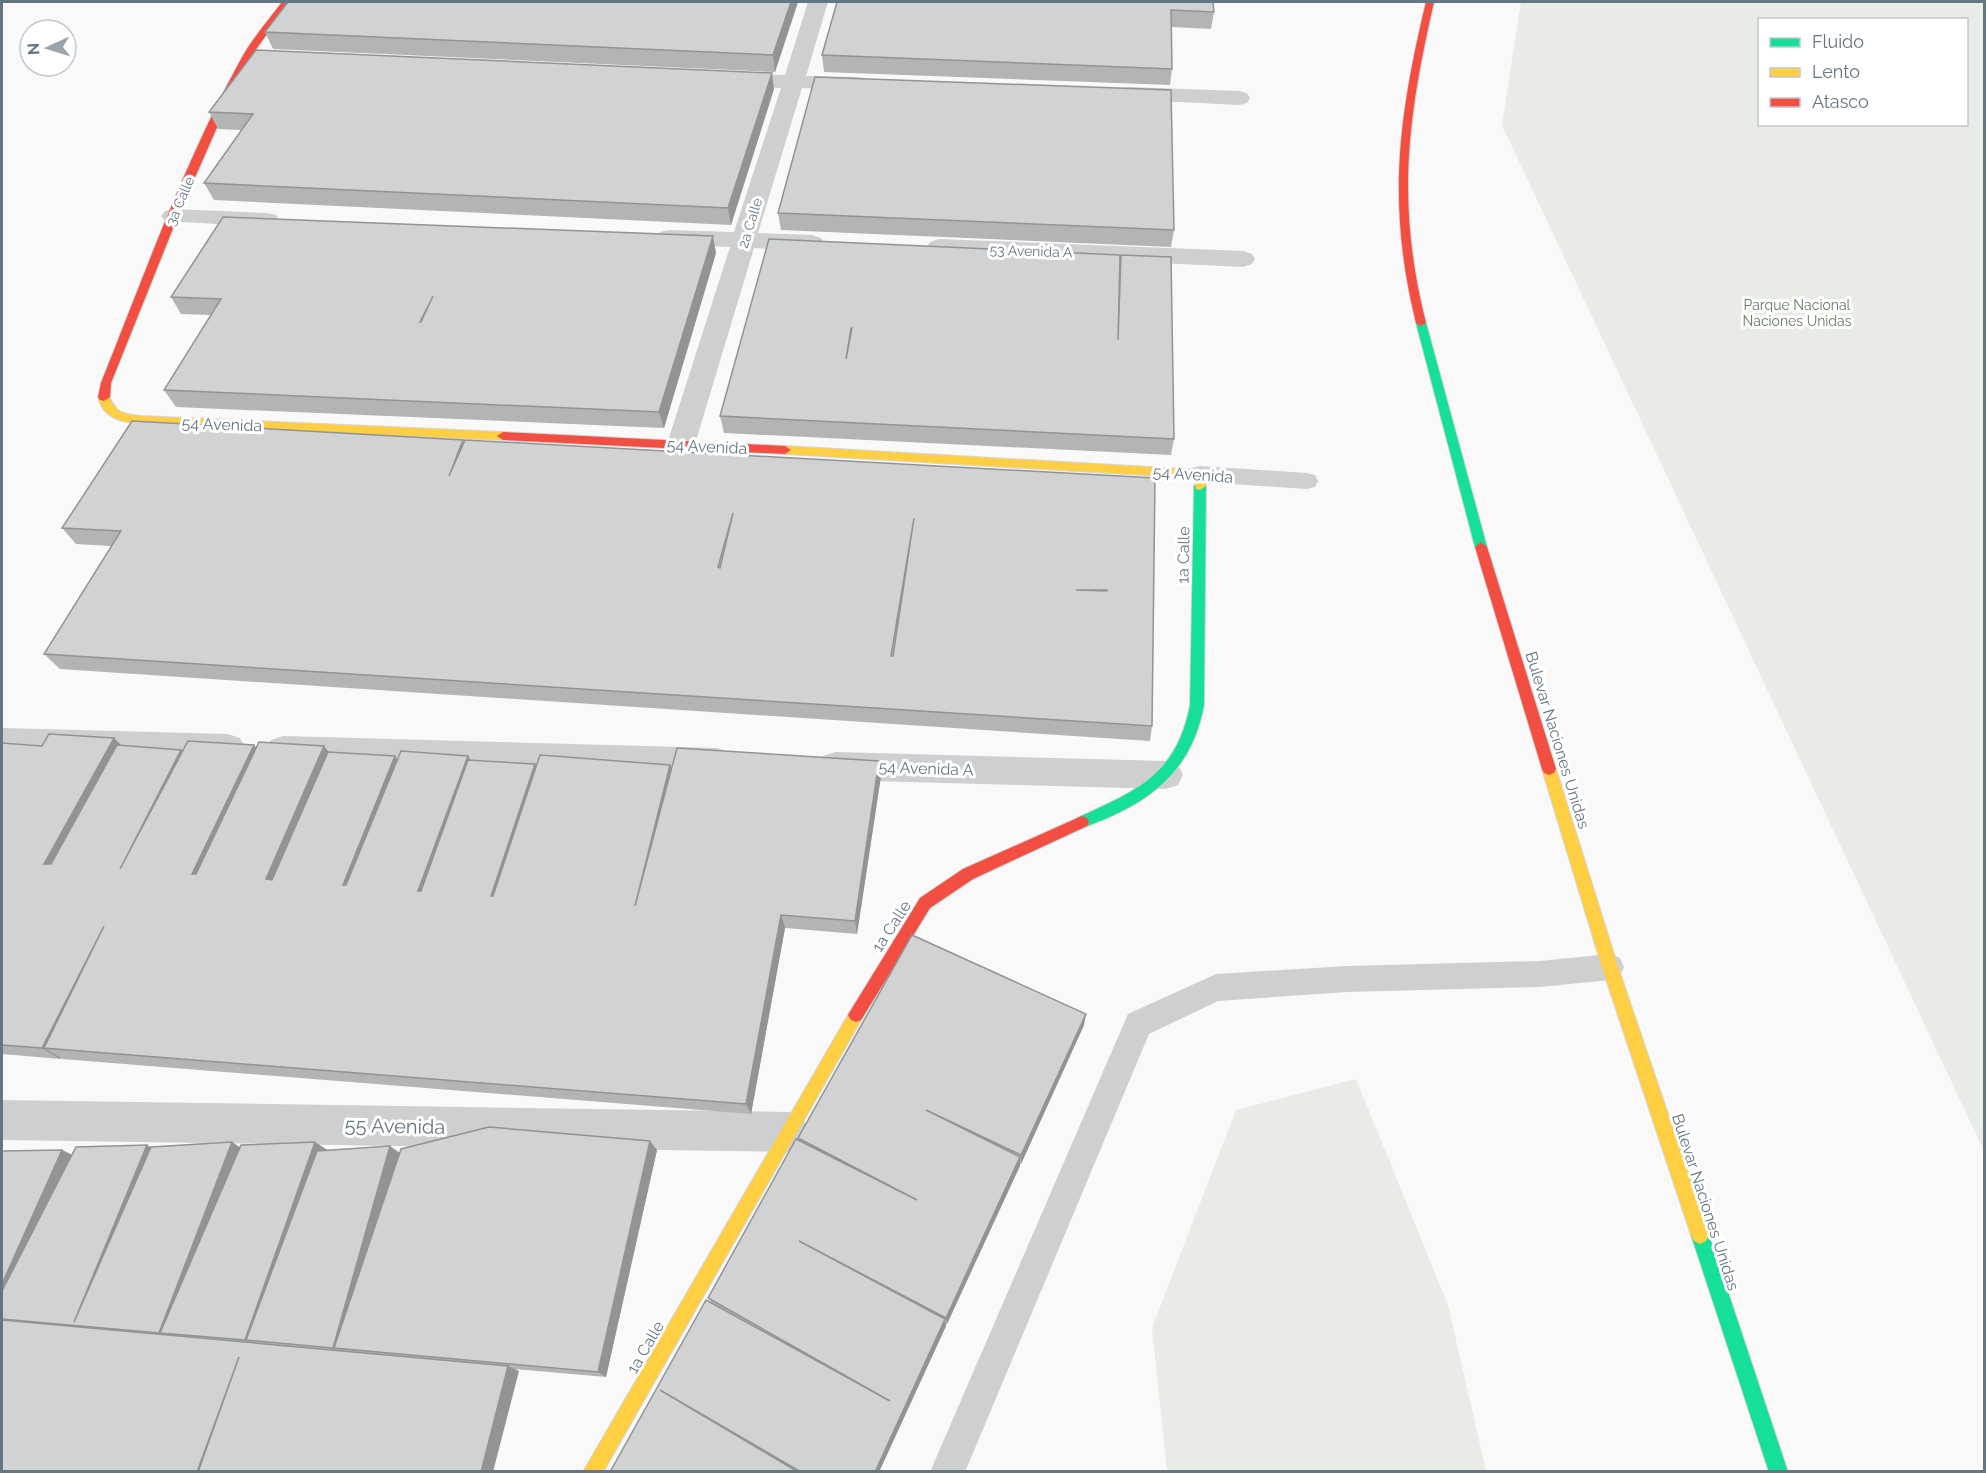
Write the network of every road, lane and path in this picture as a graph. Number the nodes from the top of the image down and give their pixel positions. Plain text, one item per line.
1 (286, 2) edge
2 (818, 2) edge
3 (1430, 2) edge
4 (245, 59) junction
5 (268, 60) edge
6 (710, 78) edge
7 (794, 81) junction
8 (876, 85) edge
9 (1110, 93) edge
10 (1239, 98) dead end
11 (173, 216) junction
12 (292, 221) edge
13 (649, 236) edge
14 (745, 240) junction
15 (839, 244) edge
16 (911, 246) edge
17 (1243, 259) dead end
18 (108, 412) joint
19 (681, 444) junction
20 (1200, 474) junction
21 (1307, 482) dead end
22 (3, 742) edge
23 (746, 763) edge
24 (806, 765) edge
25 (1166, 775) junction
26 (1610, 967) junction
27 (2, 1120) edge
28 (789, 1132) junction
29 (592, 1472) edge
30 (947, 1472) edge
31 (1779, 1472) edge

1 - 4 street, 3a Calle
2 - 7 street, 2a Calle
3 - 26 street, Bulevar Naciones Unidas
4 - 5 street
4 - 11 street, 3a Calle
6 - 7 street
7 - 8 street
7 - 14 street, 2a Calle
9 - 10 street
11 - 12 street
11 - 18 street, 3a Calle
13 - 14 street
14 - 15 street
14 - 19 street, 2a Calle
16 - 17 street, 53 Avenida A
18 - 19 street, 54 Avenida
19 - 20 street, 54 Avenida
20 - 21 lane, 54 Avenida
20 - 25 street, 1a Calle
22 - 23 street
24 - 25 street, 54 Avenida A
25 - 28 street, 1a Calle
26 - 30 lane
26 - 31 street, Bulevar Naciones Unidas
27 - 28 street, 55 Avenida
28 - 29 street, 1a Calle

